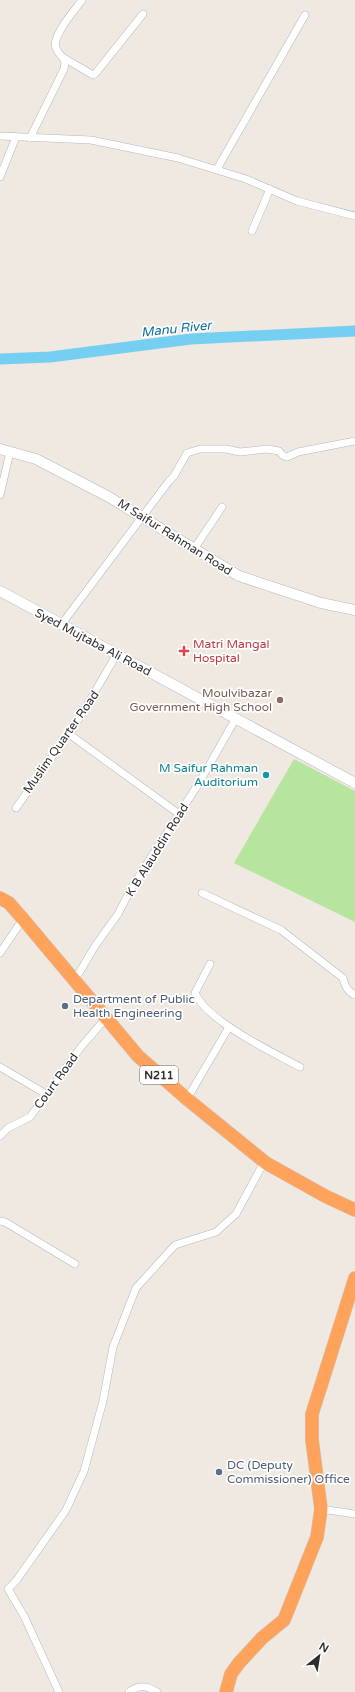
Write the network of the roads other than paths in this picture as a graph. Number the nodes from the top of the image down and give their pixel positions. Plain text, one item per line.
1 (82, 0) edge
2 (143, 14) dead end
3 (305, 15) dead end
4 (64, 58) junction
5 (0, 136) edge
6 (16, 137) junction
7 (30, 138) junction
8 (217, 169) junction
9 (0, 178) edge
10 (270, 189) junction
11 (355, 216) edge
12 (252, 231) dead end
13 (355, 441) edge
14 (0, 449) edge
15 (10, 452) junction
16 (0, 495) edge
17 (222, 507) dead end
18 (143, 516) junction
19 (194, 549) junction
20 (0, 591) edge
21 (355, 610) edge
22 (62, 625) junction
23 (117, 654) junction
24 (236, 718) junction
25 (68, 734) junction
26 (355, 783) edge
27 (16, 808) dead end
28 (179, 814) junction
29 (202, 893) dead end
30 (0, 898) edge
31 (23, 919) junction
32 (0, 953) edge
33 (210, 964) dead end
34 (73, 978) junction
35 (355, 995) edge
36 (106, 1018) junction
37 (229, 1027) junction
38 (0, 1067) edge
39 (300, 1067) dead end
40 (46, 1094) junction
41 (187, 1099) junction
42 (0, 1136) edge
43 (264, 1162) junction
44 (355, 1210) edge
45 (0, 1221) edge
46 (75, 1264) dead end
47 (355, 1278) edge
48 (320, 1510) junction
49 (355, 1514) edge
50 (0, 1587) edge
51 (8, 1588) junction
52 (59, 1692) edge
53 (129, 1692) edge
54 (157, 1692) edge
55 (226, 1692) edge

1 - 4 street
2 - 4 street
3 - 8 street
4 - 7 street
5 - 6 street
6 - 7 street
6 - 9 street
7 - 8 street
8 - 10 street
10 - 11 street
10 - 12 street
13 - 18 street
14 - 15 street, M Saifur Rahman Road
15 - 16 street
15 - 18 street, M Saifur Rahman Road
17 - 19 street
18 - 19 street, M Saifur Rahman Road
18 - 22 street
19 - 21 street, M Saifur Rahman Road
20 - 22 street, Syed Mujtaba Ali Road
22 - 23 street, Syed Mujtaba Ali Road
23 - 24 street, Syed Mujtaba Ali Road
23 - 25 street, Muslim Quarter Road
24 - 26 street, Syed Mujtaba Ali Road
24 - 28 street, K B Alauddin Road
25 - 27 street, Muslim Quarter Road
25 - 28 street
28 - 34 street, K B Alauddin Road
29 - 35 street
30 - 31 highway, N211
31 - 32 street
31 - 34 highway, N211
33 - 37 street
34 - 36 highway, N211
36 - 40 street, Court Road
36 - 41 highway, N211
37 - 39 street
37 - 41 street
38 - 40 street
40 - 42 street, Court Road
41 - 43 highway, N211
43 - 44 highway, N211
43 - 51 street
45 - 46 street
47 - 48 highway
48 - 49 street
48 - 55 highway
50 - 51 street
51 - 52 street
53 - 54 street

